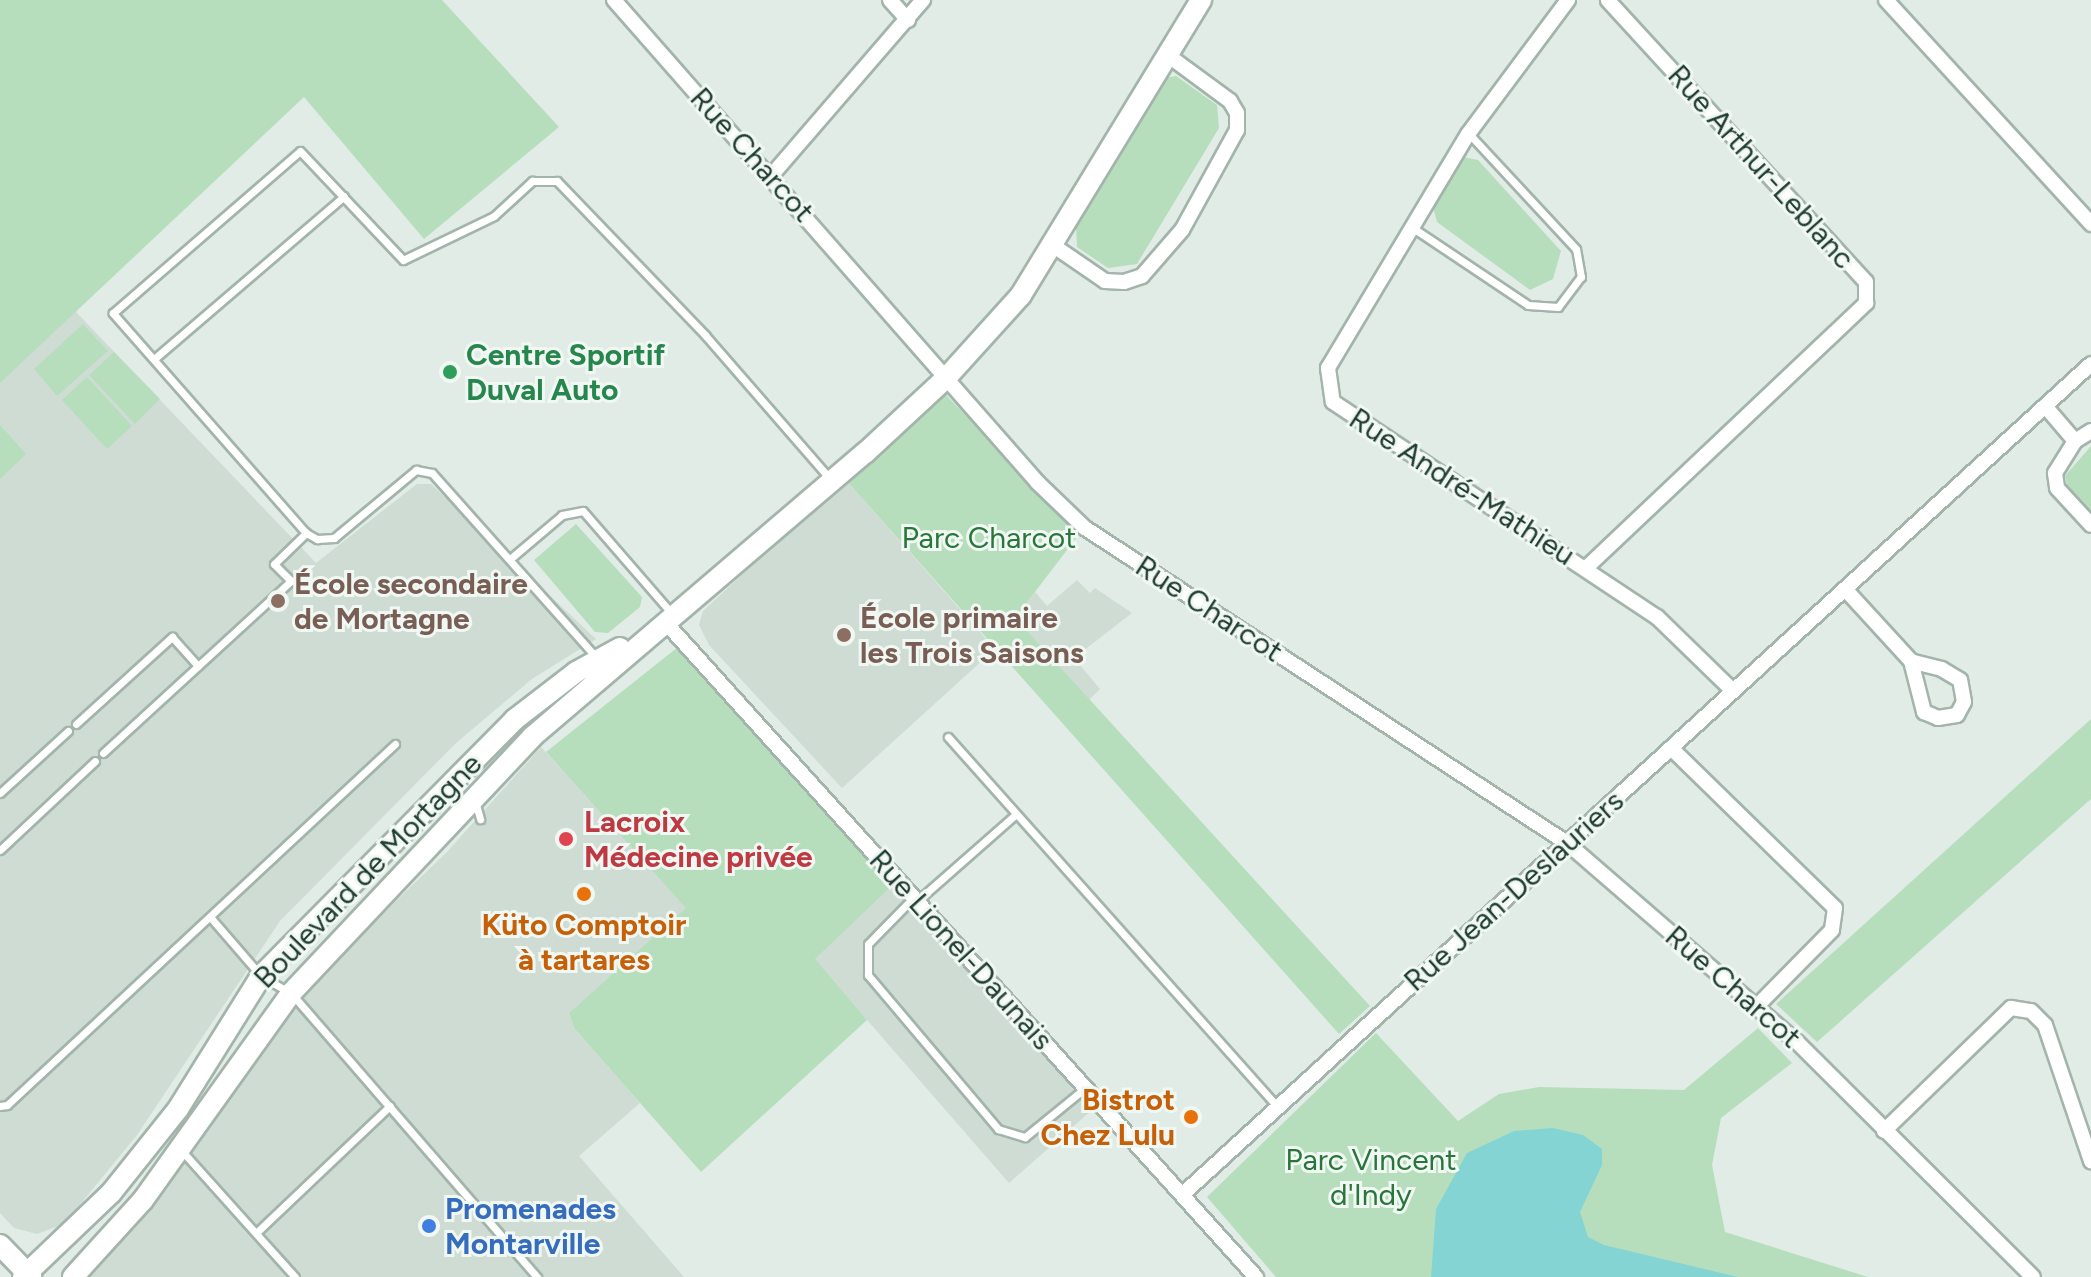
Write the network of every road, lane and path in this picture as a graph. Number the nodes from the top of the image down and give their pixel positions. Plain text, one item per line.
1 (614, 0) edge
2 (890, 0) edge
3 (923, 0) edge
4 (1201, 0) edge
5 (1568, 0) edge
6 (1608, 0) edge
7 (1886, 0) edge
8 (908, 20) junction
9 (1166, 54) junction
10 (1468, 134) junction
11 (771, 176) junction
12 (344, 196) junction
13 (2091, 224) edge
14 (1411, 227) junction
15 (1051, 244) junction
16 (154, 359) junction
17 (2091, 364) edge
18 (947, 377) junction
19 (2045, 406) junction
20 (2091, 431) edge
21 (2075, 441) junction
22 (831, 481) junction
23 (2091, 525) edge
24 (306, 533) junction
25 (510, 559) junction
26 (1586, 568) junction
27 (1845, 589) junction
28 (670, 619) junction
29 (600, 661) junction
30 (1911, 661) junction
31 (198, 666) junction
32 (1733, 691) junction
33 (76, 724) dead end
34 (68, 731) dead end
35 (948, 737) dead end
36 (395, 744) dead end
37 (1671, 748) junction
38 (103, 753) dead end
39 (95, 761) dead end
40 (0, 793) edge
41 (474, 798) junction
42 (1016, 814) junction
43 (480, 819) dead end
44 (1567, 843) junction
45 (0, 850) edge
46 (915, 900) junction
47 (211, 918) junction
48 (261, 976) junction
49 (291, 993) junction
50 (1756, 1007) junction
51 (1086, 1087) junction
52 (0, 1106) edge
53 (390, 1106) junction
54 (1278, 1107) junction
55 (1884, 1131) junction
56 (180, 1149) junction
57 (2091, 1161) edge
58 (1183, 1194) junction
59 (257, 1232) junction
60 (0, 1245) edge
61 (27, 1276) edge
62 (73, 1277) edge
63 (295, 1277) edge
64 (537, 1277) edge
65 (1256, 1277) edge
66 (2033, 1277) edge

1 - 11 street, Rue Charcot
2 - 8 street
3 - 8 street
4 - 9 street, Boulevard de Mortagne
5 - 10 street, Rue André-Mathieu
6 - 26 street, Rue Arthur-Leblanc
7 - 13 street
8 - 11 street
9 - 15 street, Boulevard de Mortagne
9 - 15 street
10 - 14 street, Rue André-Mathieu
10 - 14 lane
11 - 18 street, Rue Charcot
12 - 16 lane
12 - 16 lane
12 - 22 lane
14 - 26 street, Rue André-Mathieu
15 - 18 street, Boulevard de Mortagne
16 - 24 lane
17 - 19 street, Rue Jean-Deslauriers
18 - 22 street, Boulevard de Mortagne
18 - 44 street, Rue Charcot
19 - 21 street
19 - 27 street, Rue Jean-Deslauriers
20 - 21 street
21 - 23 street
22 - 28 street, Boulevard de Mortagne
24 - 25 lane
24 - 31 lane
25 - 28 lane
25 - 29 lane
26 - 32 street, Rue André-Mathieu
27 - 30 street
27 - 32 street, Rue Jean-Deslauriers
28 - 29 street, Boulevard de Mortagne
28 - 41 street, Boulevard de Mortagne
28 - 46 street, Rue Lionel-Daunais
29 - 48 street, Boulevard de Mortagne
30 - 30 street
31 - 33 lane
31 - 38 lane
32 - 37 street, Rue Jean-Deslauriers
34 - 40 lane
35 - 42 lane
36 - 47 lane
37 - 44 street, Rue Jean-Deslauriers
37 - 50 street
39 - 45 lane
41 - 43 lane
41 - 49 street, Boulevard de Mortagne
42 - 46 lane
42 - 54 lane
44 - 50 street, Rue Charcot
44 - 54 street, Rue Jean-Deslauriers
46 - 51 street, Rue Lionel-Daunais
46 - 51 lane
47 - 48 lane
47 - 52 lane
48 - 49 lane
48 - 61 street, Boulevard de Mortagne
49 - 53 lane
49 - 56 street, Boulevard de Mortagne
50 - 55 street, Rue Charcot
51 - 58 street, Rue Lionel-Daunais
53 - 59 lane
53 - 64 lane
54 - 58 street, Rue Jean-Deslauriers
55 - 57 street
55 - 66 street, Rue Charcot
56 - 59 lane
56 - 62 street, Boulevard de Mortagne
58 - 65 street, Rue Lionel-Daunais
59 - 63 lane
60 - 61 street

